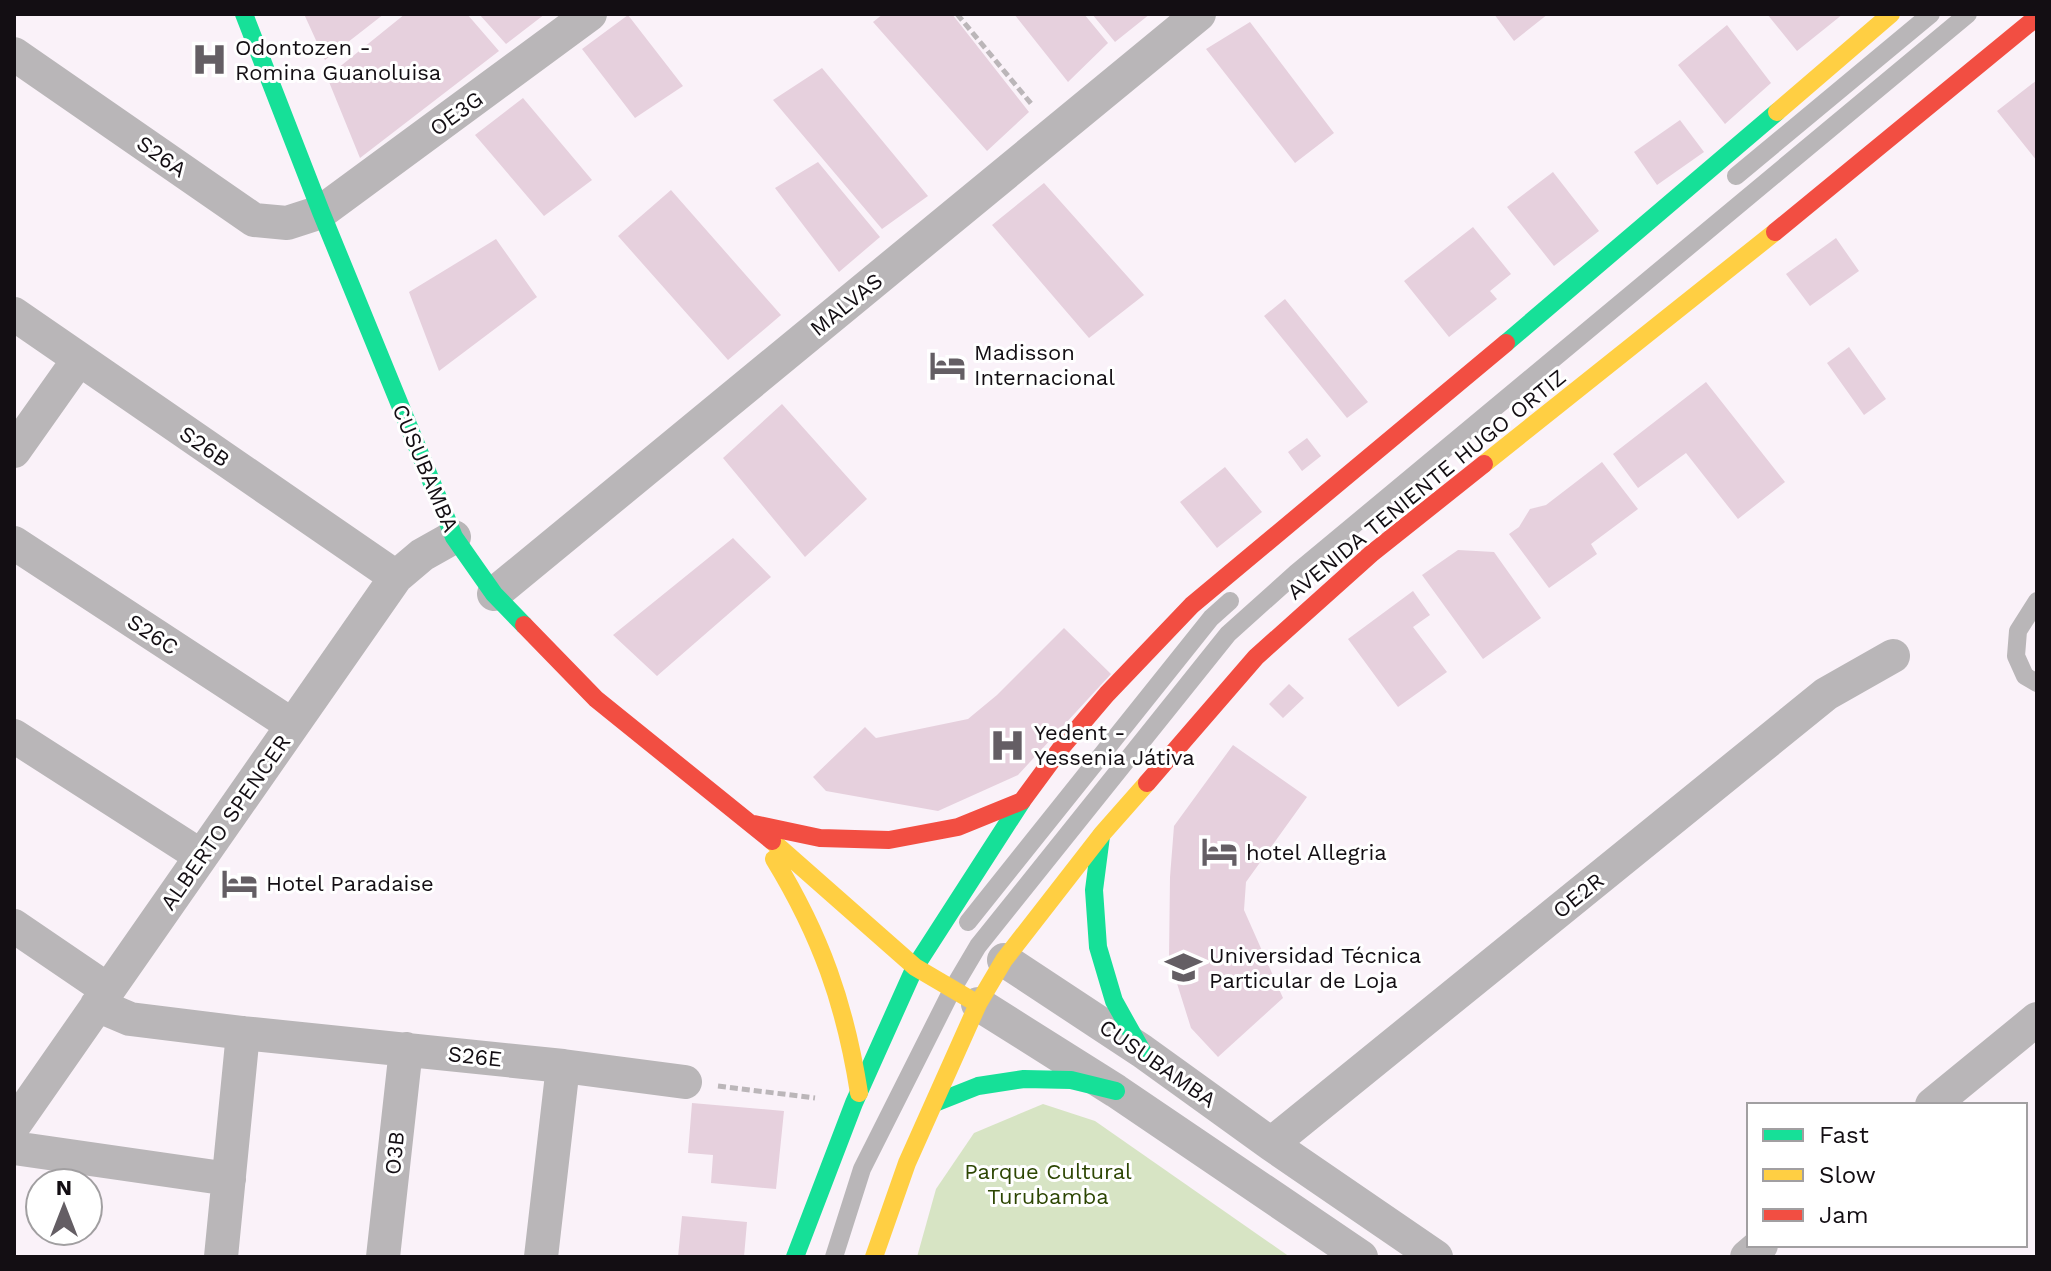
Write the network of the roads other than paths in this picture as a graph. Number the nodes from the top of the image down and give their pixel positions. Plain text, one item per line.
1 (244, 14) edge
2 (590, 14) edge
3 (1199, 14) edge
4 (1891, 14) edge
5 (1931, 14) edge
6 (1968, 14) edge
7 (2037, 17) edge
8 (14, 54) edge
9 (1722, 187) dead end
10 (321, 212) junction
11 (14, 314) edge
12 (79, 359) junction
13 (14, 451) edge
14 (454, 537) junction
15 (14, 543) edge
16 (396, 577) junction
17 (1246, 586) dead end
18 (494, 594) junction
19 (2037, 601) edge
20 (1893, 656) dead end
21 (2037, 683) edge
22 (292, 725) junction
23 (14, 736) edge
24 (1022, 801) junction
25 (752, 824) junction
26 (1102, 834) junction
27 (201, 856) junction
28 (858, 918) junction
29 (885, 921) dead end
30 (14, 926) edge
31 (941, 929) junction
32 (991, 953) junction
33 (944, 956) dead end
34 (915, 967) junction
35 (925, 991) junction
36 (965, 997) junction
37 (102, 998) junction
38 (2037, 1019) edge
39 (243, 1033) junction
40 (406, 1049) junction
41 (1142, 1051) junction
42 (563, 1066) junction
43 (685, 1082) road end
44 (1116, 1091) junction
45 (857, 1098) junction
46 (935, 1103) junction
47 (1934, 1103) edge
48 (14, 1130) edge
49 (1271, 1144) junction
50 (229, 1179) junction
51 (221, 1257) edge
52 (383, 1257) edge
53 (541, 1257) edge
54 (795, 1257) edge
55 (809, 1257) edge
56 (834, 1257) edge
57 (874, 1257) edge
58 (1361, 1257) edge
59 (1436, 1257) edge

1 - 10 main road, CUSUBAMBA
2 - 10 street, OE3G
3 - 18 street, MALVAS
4 - 24 main road
5 - 9 lane
6 - 32 lane
7 - 26 main road, AVENIDA TENIENTE HUGO ORTIZ
8 - 10 street, S26A
10 - 14 main road, CUSUBAMBA
11 - 12 street, S26B
12 - 13 street
12 - 16 street, S26B
14 - 16 street, ALBERTO SPENCER
14 - 18 main road, CUSUBAMBA
15 - 22 street, S26C
16 - 22 street, ALBERTO SPENCER
17 - 31 lane
18 - 25 main road, CUSUBAMBA
19 - 21 lane
20 - 49 street, OE2R
22 - 27 street, ALBERTO SPENCER
23 - 27 street
24 - 25 main road
24 - 31 main road
25 - 28 main road, CUSUBAMBA
25 - 45 main road
26 - 32 main road, AVENIDA TENIENTE HUGO ORTIZ
26 - 41 main road
27 - 37 street, ALBERTO SPENCER
28 - 29 main road
28 - 34 main road, CUSUBAMBA
30 - 37 street, S26E
31 - 32 main road, CUSUBAMBA
31 - 34 main road
32 - 36 lane
32 - 36 main road, AVENIDA TENIENTE HUGO ORTIZ
32 - 41 street, CUSUBAMBA
33 - 35 lane
34 - 35 main road, CUSUBAMBA
34 - 45 main road
35 - 36 main road, CUSUBAMBA
35 - 55 lane
36 - 44 street, CUSUBAMBA
36 - 46 main road, AVENIDA TENIENTE HUGO ORTIZ
36 - 56 lane
37 - 39 street, S26E
37 - 48 street, ALBERTO SPENCER
38 - 47 street
39 - 40 street, S26E
39 - 50 street
40 - 42 street, S26E
40 - 52 street, O3B
41 - 49 street, CUSUBAMBA
42 - 43 street, S26E
42 - 53 street
44 - 46 main road
44 - 58 street, CUSUBAMBA
45 - 54 main road
46 - 57 main road, AVENIDA TENIENTE HUGO ORTIZ
48 - 50 street
49 - 59 street, CUSUBAMBA
50 - 51 street

